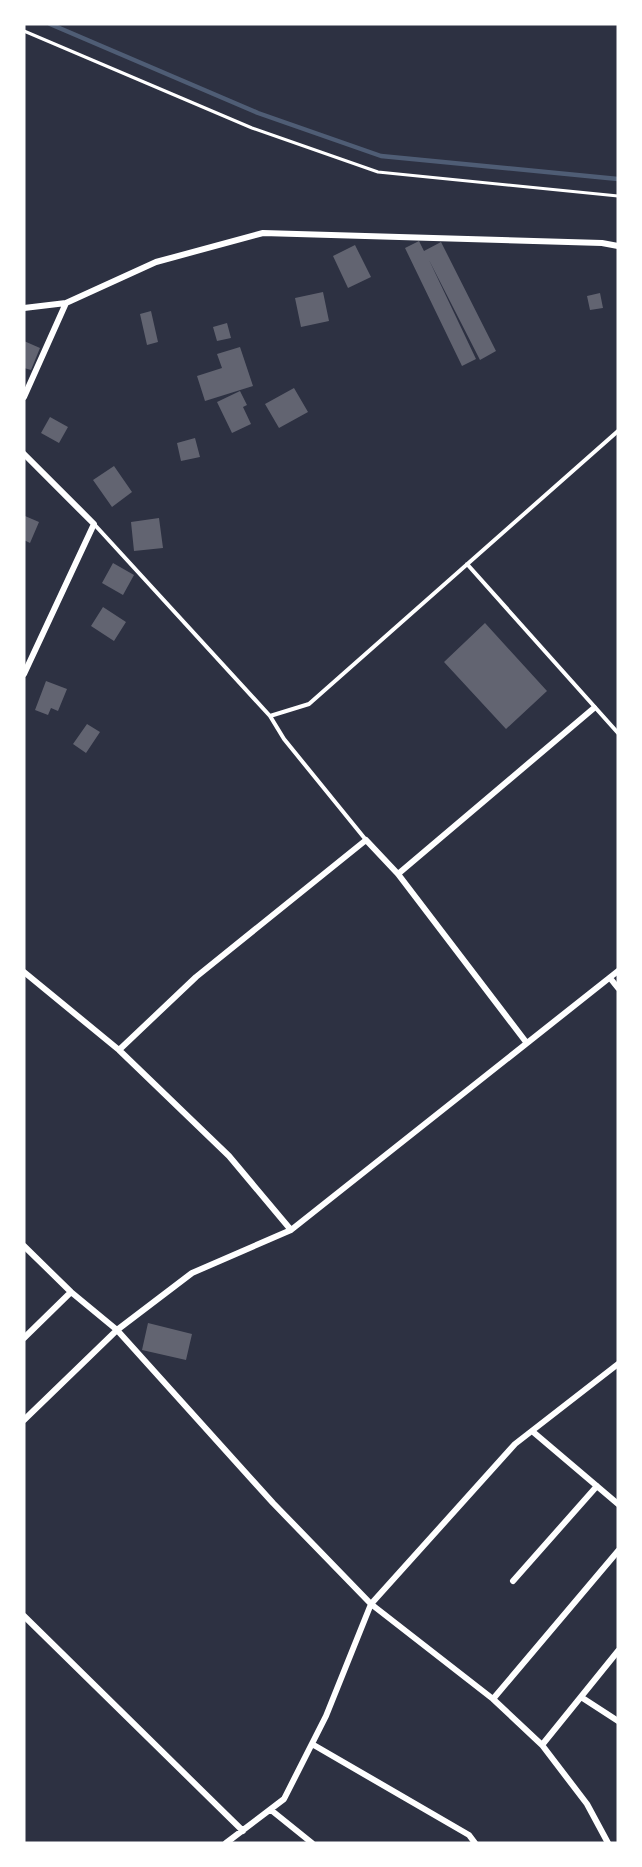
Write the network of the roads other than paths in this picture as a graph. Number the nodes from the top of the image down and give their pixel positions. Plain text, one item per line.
1 (618, 246) edge
2 (66, 303) junction
3 (24, 308) edge
4 (24, 397) edge
5 (618, 431) edge
6 (24, 454) edge
7 (94, 524) junction
8 (467, 564) junction
9 (24, 674) edge
10 (594, 708) junction
11 (270, 716) junction
12 (618, 733) edge
13 (366, 840) junction
14 (398, 874) junction
15 (618, 971) edge
16 (24, 972) edge
17 (610, 978) junction
18 (618, 988) edge
19 (526, 1042) junction
20 (119, 1050) junction
21 (291, 1230) junction
22 (24, 1246) edge
23 (70, 1292) junction
24 (117, 1330) junction
25 (24, 1338) edge
26 (618, 1364) edge
27 (24, 1420) edge
28 (532, 1431) junction
29 (597, 1486) junction
30 (618, 1504) edge
31 (618, 1551) edge
32 (513, 1581) dead end
33 (371, 1604) junction
34 (24, 1616) edge
35 (618, 1651) edge
36 (581, 1697) junction
37 (493, 1699) junction
38 (618, 1721) edge
39 (312, 1744) junction
40 (542, 1745) junction
41 (271, 1810) junction
42 (243, 1831) junction
43 (226, 1843) edge
44 (312, 1843) edge
45 (475, 1843) edge
46 (608, 1843) edge

1 - 2 street
2 - 3 street
2 - 4 street
5 - 8 lane
6 - 7 street
7 - 9 street
7 - 11 lane
8 - 10 lane
8 - 11 lane
10 - 12 lane
10 - 14 street
11 - 13 lane
13 - 14 street
13 - 20 street
14 - 19 street
15 - 17 street
16 - 20 street
17 - 18 street
17 - 19 street
19 - 21 street
20 - 21 street
21 - 24 street
22 - 23 street
23 - 24 street
23 - 25 street
24 - 27 street
24 - 33 street
26 - 28 street
28 - 29 street
28 - 33 street
29 - 30 street
29 - 32 street
31 - 37 street
33 - 37 street
33 - 39 street
34 - 42 street
35 - 36 street
36 - 38 street
36 - 40 street
37 - 40 street
39 - 41 street
39 - 45 street
40 - 46 street
41 - 42 street
41 - 44 street
42 - 43 street

